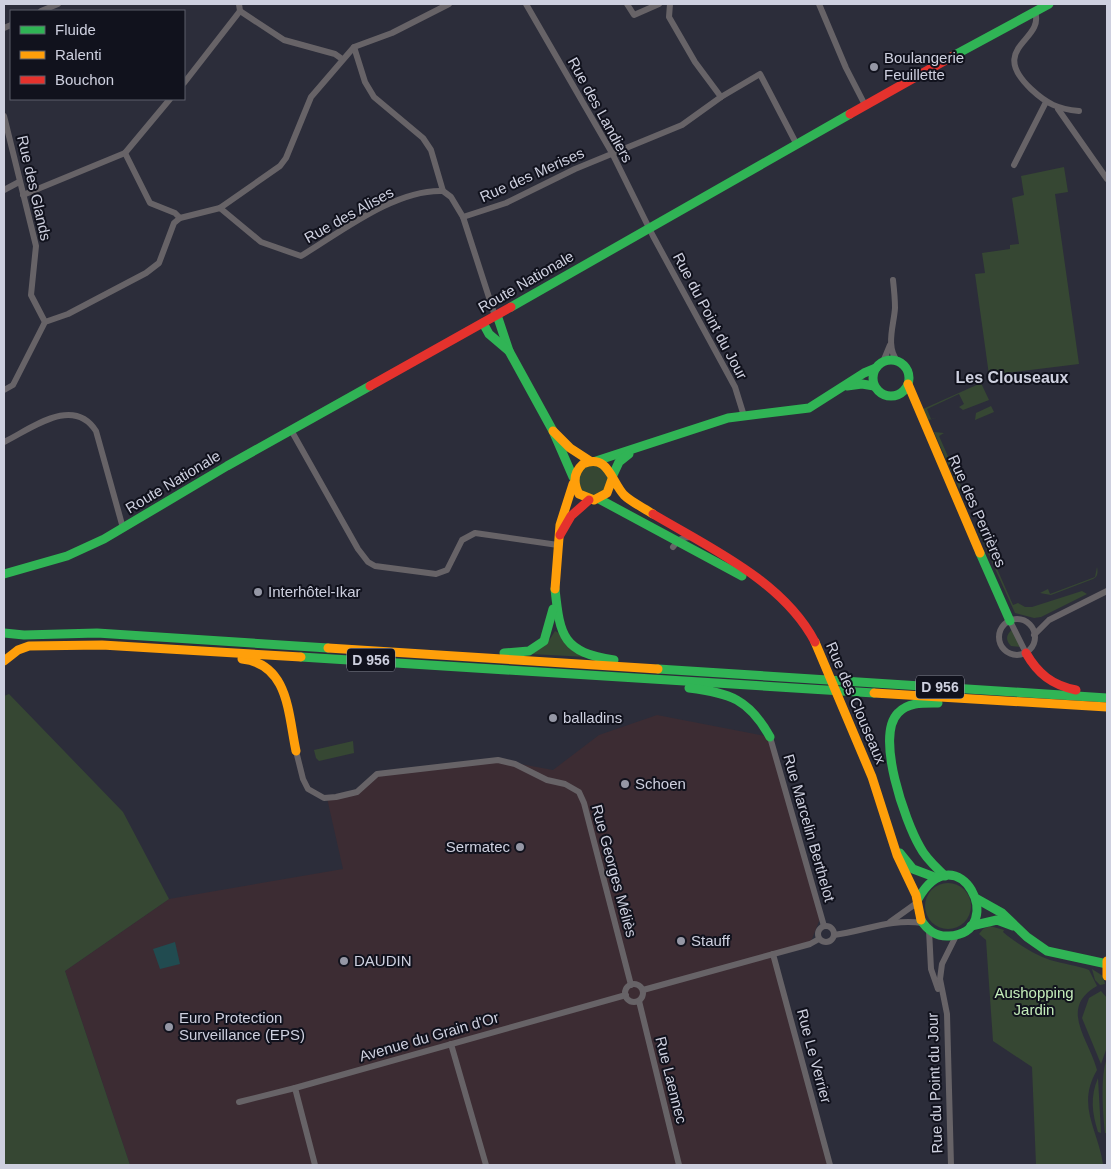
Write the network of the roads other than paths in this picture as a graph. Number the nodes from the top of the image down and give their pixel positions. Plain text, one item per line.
1 (58, 4) edge
2 (239, 4) edge
3 (448, 4) edge
4 (526, 4) edge
5 (627, 4) edge
6 (659, 4) edge
7 (670, 4) edge
8 (819, 4) edge
9 (1049, 4) edge
10 (43, 10) edge
11 (240, 12) junction
12 (1035, 12) junction
13 (354, 48) junction
14 (342, 59) junction
15 (185, 82) edge
16 (721, 97) junction
17 (169, 100) edge
18 (1046, 102) junction
19 (865, 105) junction
20 (1058, 109) junction
21 (1079, 111) dead end
22 (4, 116) edge
23 (797, 145) junction
24 (125, 153) junction
25 (612, 153) junction
26 (1014, 165) dead end
27 (1107, 179) edge
28 (19, 182) junction
29 (4, 190) edge
30 (443, 191) junction
31 (23, 195) junction
32 (220, 208) junction
33 (463, 217) junction
34 (180, 218) junction
35 (650, 230) junction
36 (893, 280) dead end
37 (496, 316) junction
38 (46, 322) junction
39 (483, 323) junction
40 (891, 344) junction
41 (509, 351) junction
42 (898, 362) junction
43 (879, 365) junction
44 (908, 384) junction
45 (874, 386) junction
46 (844, 387) junction
47 (4, 390) edge
48 (898, 395) junction
49 (919, 413) junction
50 (744, 416) junction
51 (291, 430) junction
52 (553, 431) junction
53 (4, 442) edge
54 (635, 450) junction
55 (593, 461) junction
56 (612, 478) junction
57 (573, 480) junction
58 (599, 499) junction
59 (589, 500) junction
60 (123, 528) junction
61 (558, 541) junction
62 (682, 542) junction
63 (8, 574) edge
64 (4, 579) edge
65 (555, 590) junction
66 (1107, 591) edge
67 (1050, 620) junction
68 (1010, 621) junction
69 (1028, 624) junction
70 (4, 633) edge
71 (1034, 635) junction
72 (207, 650) junction
73 (1026, 653) junction
74 (471, 657) junction
75 (4, 661) edge
76 (710, 673) junction
77 (624, 676) junction
78 (956, 697) junction
79 (1107, 697) edge
80 (1107, 707) edge
81 (770, 737) joint
82 (296, 751) joint
83 (896, 844) junction
84 (941, 877) junction
85 (977, 899) junction
86 (918, 901) junction
87 (889, 922) junction
88 (824, 926) junction
89 (971, 926) junction
90 (926, 927) junction
91 (1020, 930) junction
92 (834, 935) junction
93 (956, 936) junction
94 (819, 939) junction
95 (773, 954) junction
96 (1107, 963) edge
97 (1107, 976) edge
98 (630, 985) junction
99 (643, 990) junction
100 (626, 995) junction
101 (943, 1000) junction
102 (638, 1001) junction
103 (450, 1044) junction
104 (295, 1088) junction
105 (239, 1102) dead end
106 (315, 1165) edge
107 (486, 1165) edge
108 (679, 1165) edge
109 (830, 1165) edge
110 (950, 1165) edge

1 - 10 street
2 - 11 street
3 - 13 street
4 - 25 street, Rue des Landiers
5 - 6 street
7 - 16 street
8 - 19 street
9 - 12 main road, Route Nationale
11 - 14 street
11 - 15 street
12 - 18 street
12 - 19 main road, Route Nationale
13 - 14 street
13 - 30 street
14 - 32 street
16 - 23 street, Rue des Merises
16 - 25 street, Rue des Merises
17 - 24 street
18 - 20 street
18 - 26 street
19 - 23 main road, Route Nationale
20 - 21 street
20 - 27 street
22 - 28 street, Rue des Glands
23 - 35 main road, Route Nationale
24 - 31 street
24 - 34 street
25 - 33 street, Rue des Merises
25 - 35 street, Rue des Landiers
28 - 29 street
28 - 31 street, Rue des Glands
30 - 32 street, Rue des Alises
30 - 33 street
31 - 38 street, Rue des Glands
32 - 34 street
33 - 37 street
34 - 38 street
35 - 37 main road, Route Nationale
35 - 50 street, Rue du Point du Jour
36 - 40 street
37 - 39 main road, Route Nationale
37 - 41 main road
38 - 47 street
39 - 41 main road
39 - 51 main road, Route Nationale
40 - 42 street
40 - 43 street
41 - 52 main road
42 - 43 main road
42 - 44 main road
43 - 45 main road
43 - 46 main road
44 - 48 main road
44 - 49 main road, Rue des Perrières
45 - 46 main road
45 - 48 main road
46 - 50 main road
48 - 49 main road, Rue des Perrières
49 - 68 main road, Rue des Perrières
50 - 54 main road
51 - 60 main road, Route Nationale
51 - 61 street
52 - 55 main road
52 - 57 main road
53 - 60 street
54 - 55 main road
54 - 56 main road
55 - 56 main road
55 - 57 main road
56 - 58 main road
56 - 62 main road, Rue des Clouseaux
57 - 59 main road
57 - 61 main road
58 - 59 main road
58 - 62 main road, Rue des Clouseaux
59 - 61 main road
60 - 63 main road, Route Nationale
61 - 65 main road
62 - 83 main road, Rue des Clouseaux
63 - 64 main road
65 - 74 main road, D 956
65 - 76 main road, D 956
66 - 67 street
67 - 69 street
67 - 71 street
68 - 69 street
68 - 73 street
68 - 73 street
69 - 71 street
70 - 74 main road, D 956
71 - 73 street
72 - 75 main road, D 956
72 - 77 main road, D 956
72 - 82 main road
73 - 79 main road
74 - 76 main road, D 956
76 - 79 main road, D 956
77 - 78 main road, D 956
77 - 81 main road, D 956
78 - 80 main road, D 956
78 - 84 main road, D 956
81 - 88 street, Rue Marcelin Berthelot
82 - 98 street, Rue Georges Méliès
83 - 84 main road, Rue des Clouseaux
83 - 86 main road, Rue des Clouseaux
84 - 85 main road
84 - 86 main road
85 - 89 main road
85 - 91 main road
86 - 87 street
86 - 90 main road
87 - 90 street
87 - 92 street
88 - 92 street
88 - 94 street
89 - 91 main road
89 - 93 main road
90 - 93 main road
90 - 101 street, Rue du Point du Jour
91 - 96 main road
92 - 94 street
93 - 101 street, Rue du Point du Jour
94 - 95 street
95 - 99 street
95 - 109 street, Rue Le Verrier
96 - 97 main road
98 - 99 street
98 - 100 street
99 - 102 street
100 - 102 street
100 - 103 street, Avenue du Grain d'Or
101 - 110 street, Rue du Point du Jour
102 - 108 street, Rue Laennec
103 - 104 street, Avenue du Grain d'Or
103 - 107 street
104 - 105 street, Avenue du Grain d'Or
104 - 106 street

